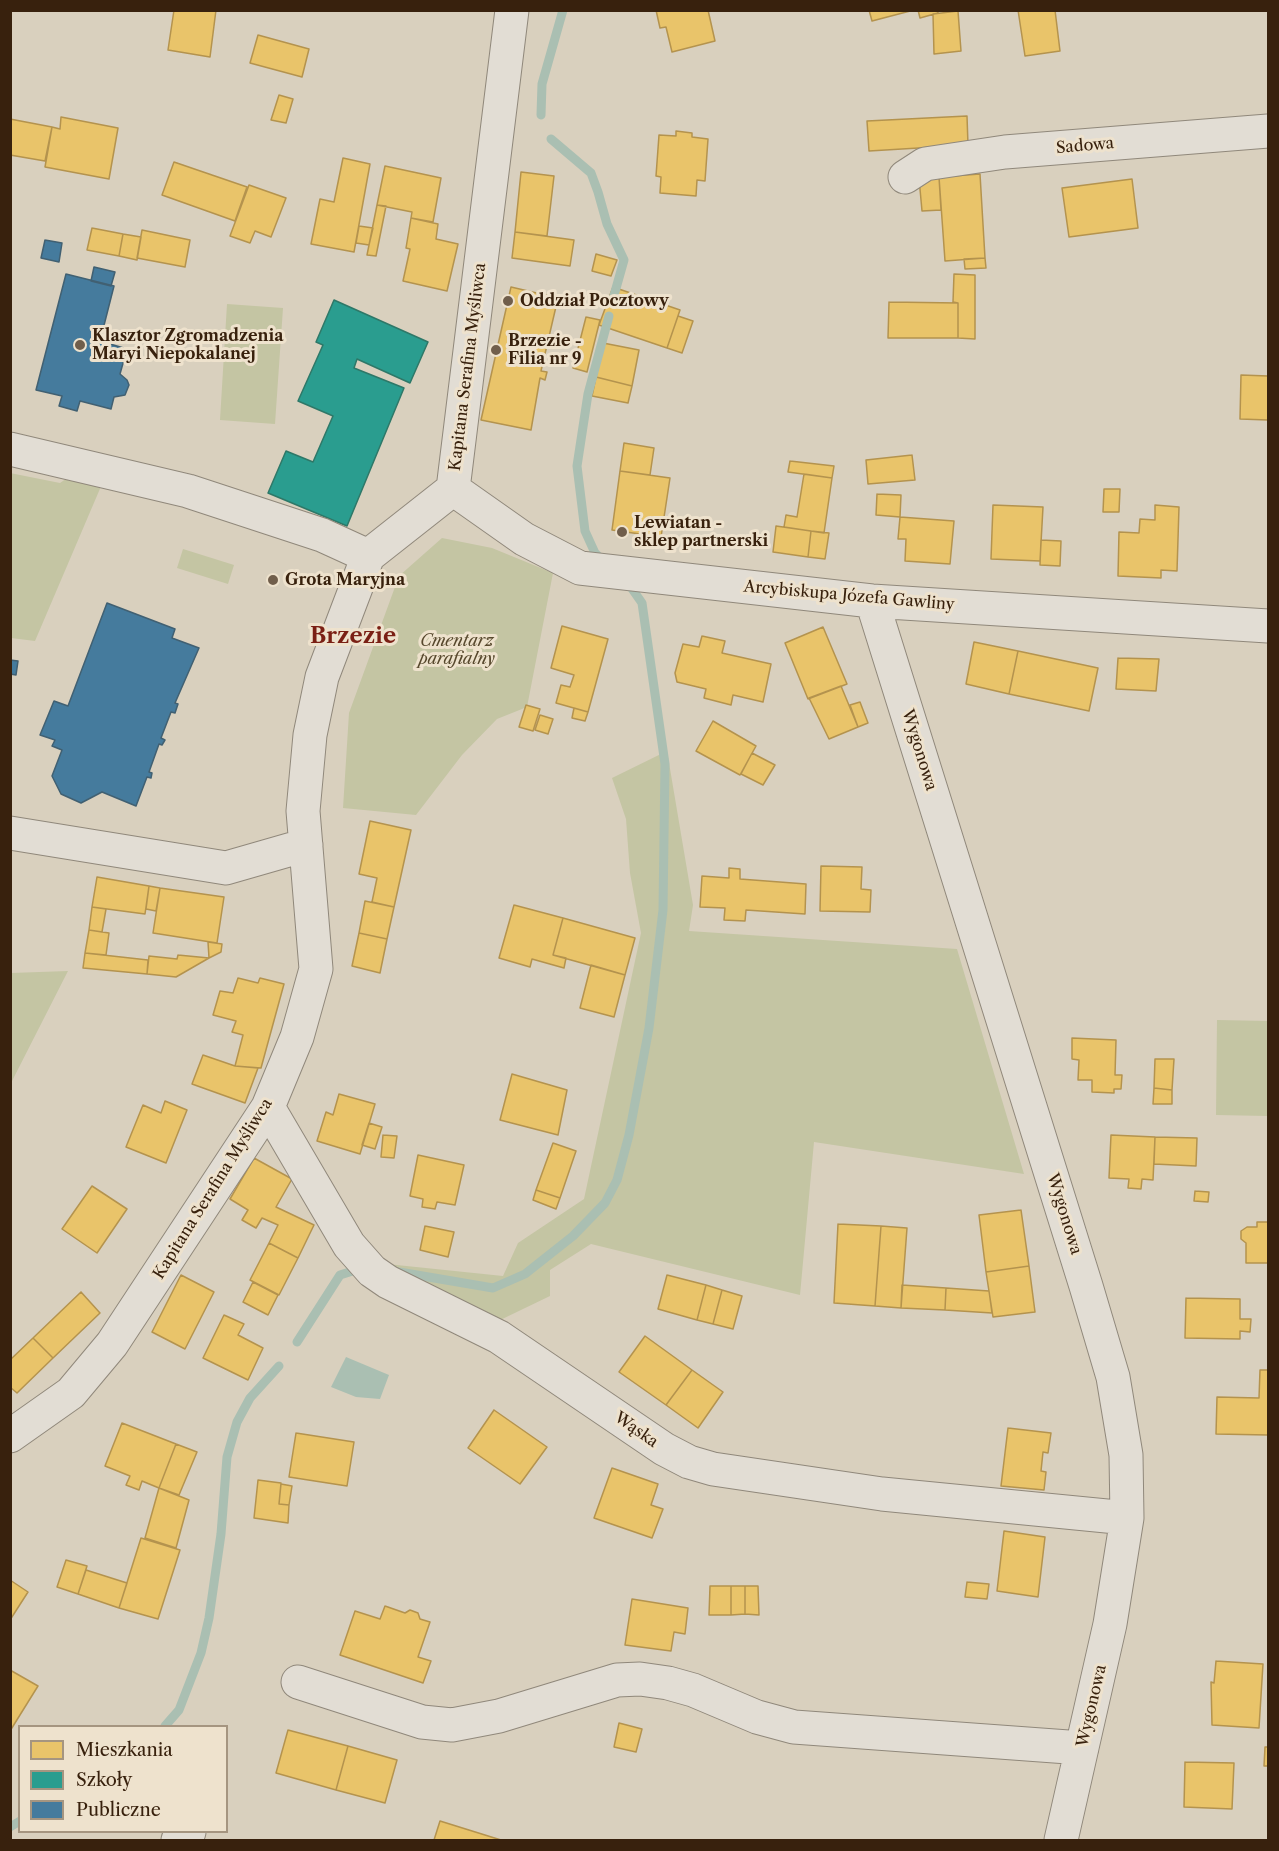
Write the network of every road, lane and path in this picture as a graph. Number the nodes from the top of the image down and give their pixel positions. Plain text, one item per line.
1 (512, 10) edge
2 (1269, 131) edge
3 (905, 177) dead end
4 (10, 448) edge
5 (453, 489) junction
6 (368, 556) junction
7 (872, 601) junction
8 (1269, 626) edge
9 (10, 833) edge
10 (306, 845) junction
11 (268, 1107) junction
12 (10, 1436) edge
13 (1127, 1518) junction
14 (298, 1682) dead end
15 (1082, 1748) junction
16 (1061, 1840) edge

1 - 5 street, Kapitana Serafina Myśliwca
2 - 3 street, Sadowa
4 - 6 street
5 - 6 street, Kapitana Serafina Myśliwca
5 - 7 street, Arcybiskupa Józefa Gawliny
6 - 10 street, Kapitana Serafina Myśliwca
7 - 8 street, Arcybiskupa Józefa Gawliny
7 - 13 street, Wygonowa
9 - 10 street
10 - 11 street, Kapitana Serafina Myśliwca
11 - 12 street, Kapitana Serafina Myśliwca
11 - 13 street, Wąska
13 - 15 street, Wygonowa
14 - 15 street
15 - 16 street, Wygonowa

